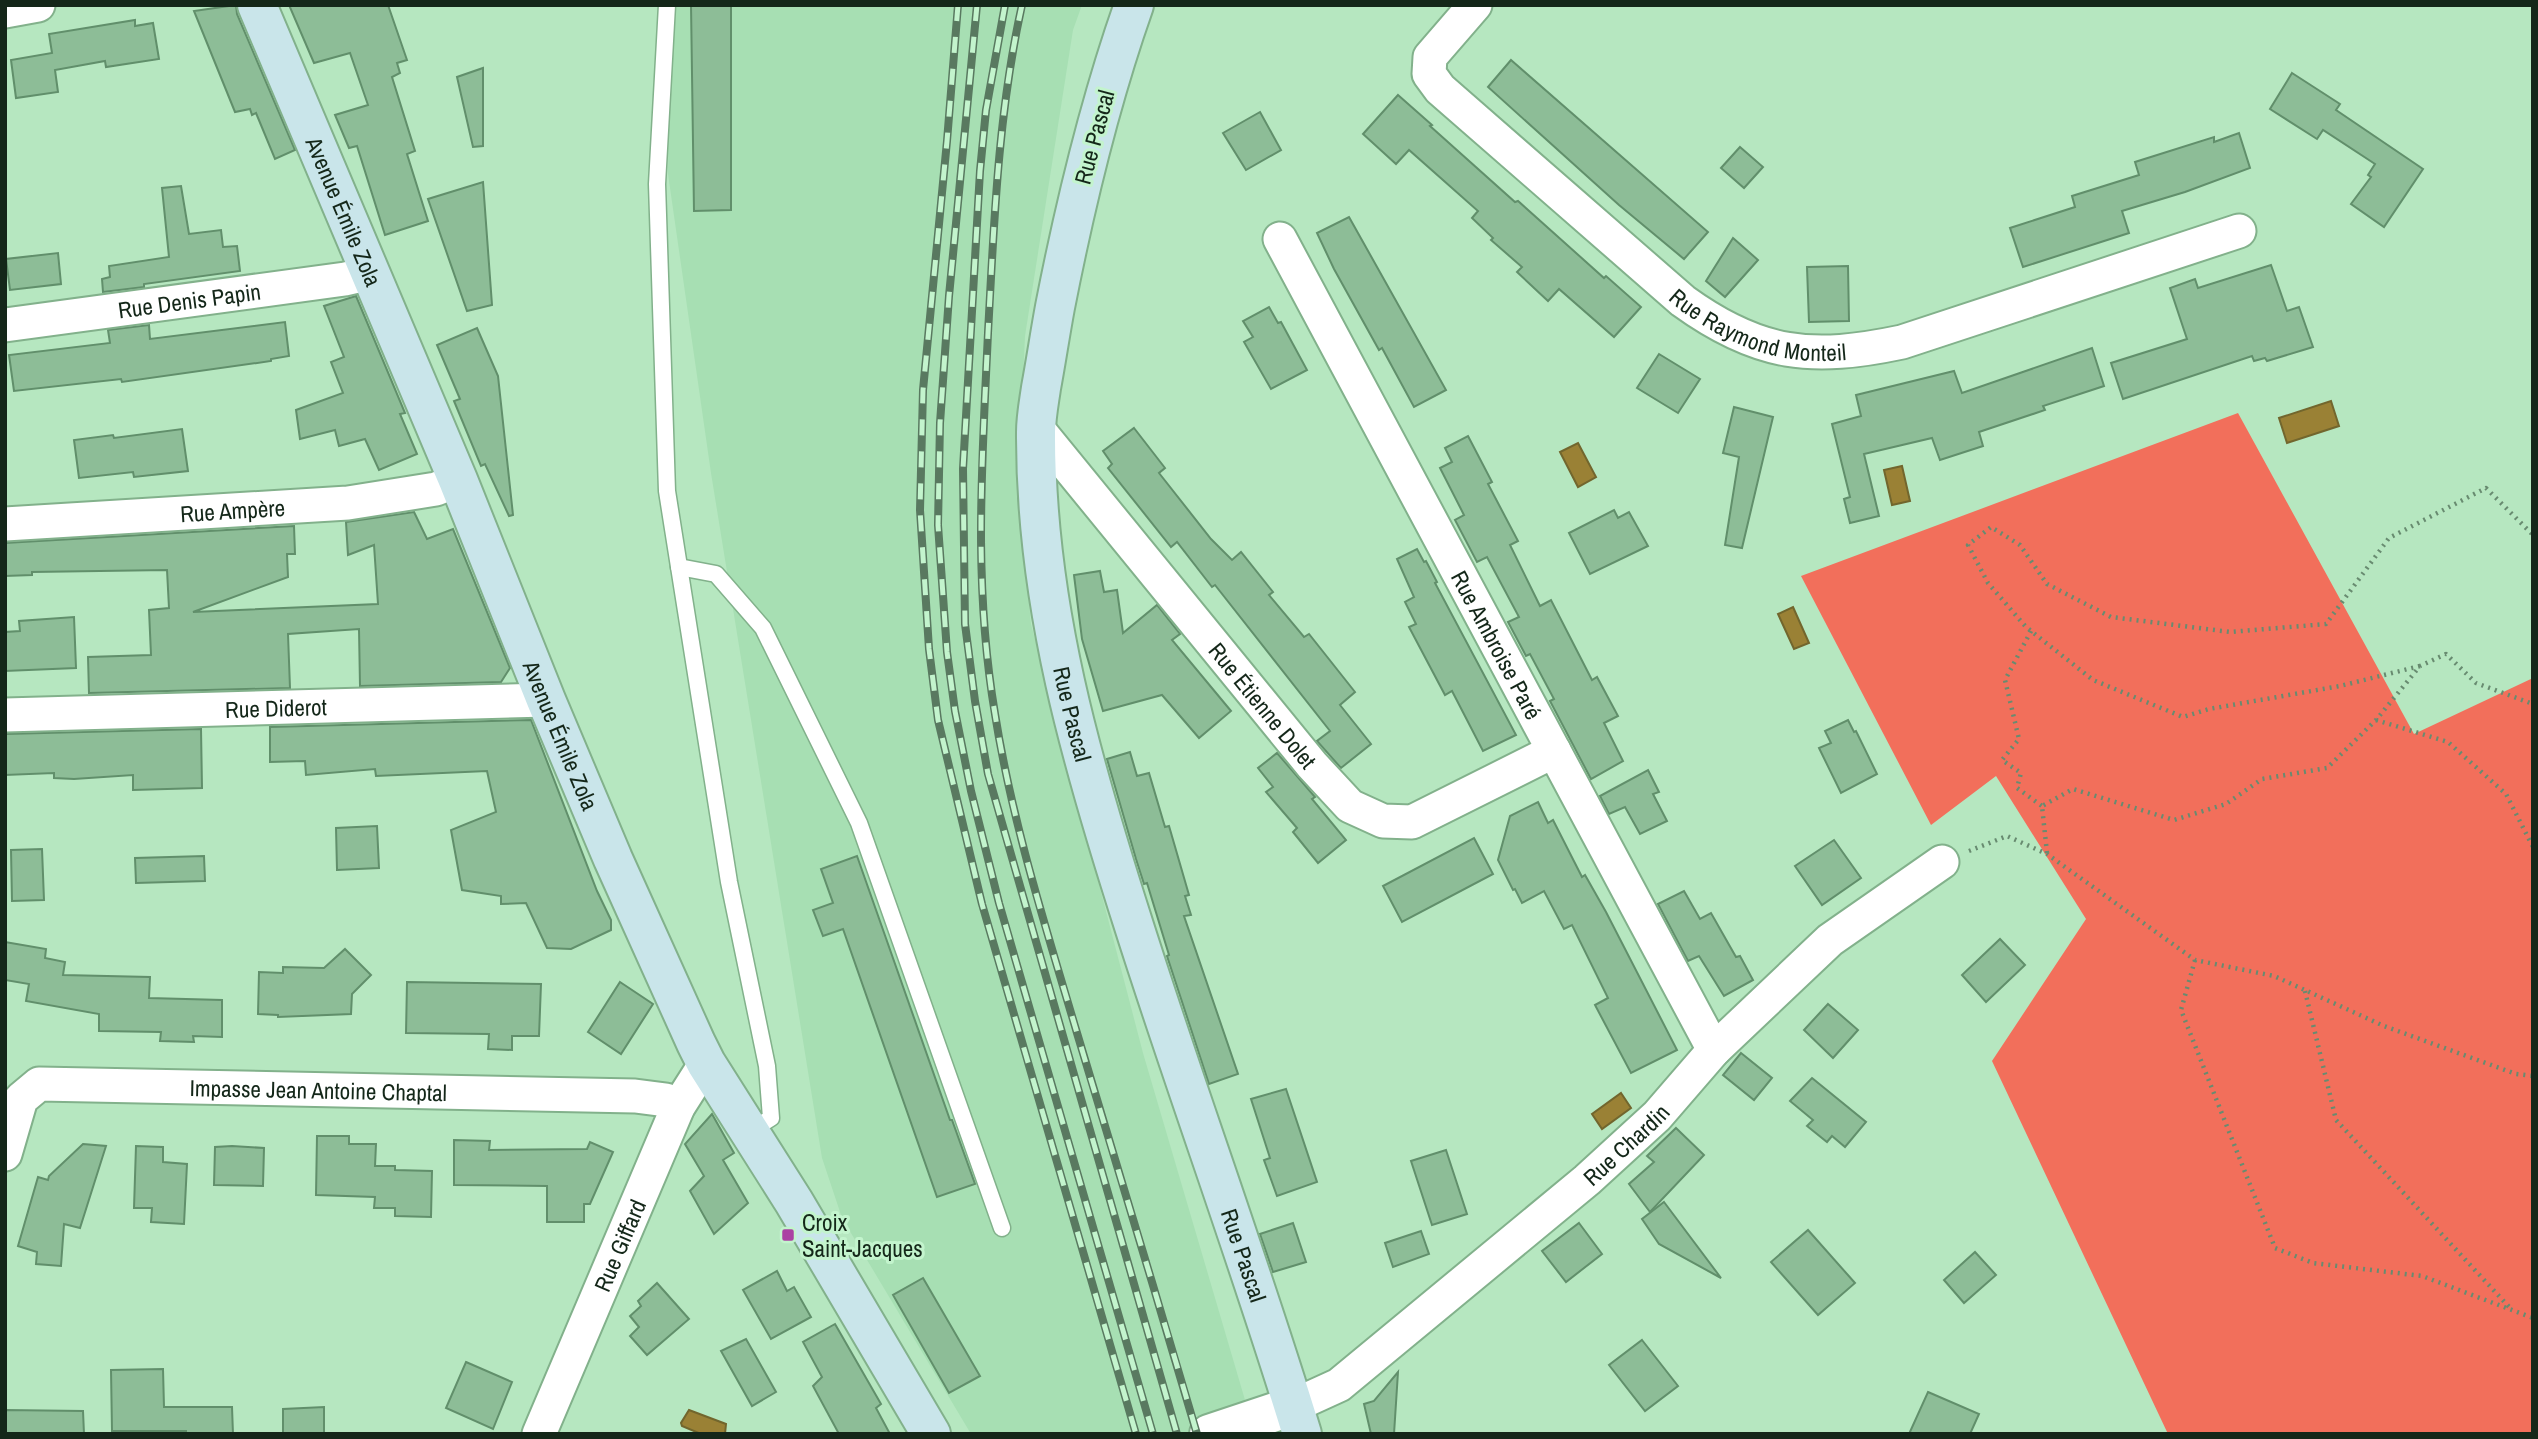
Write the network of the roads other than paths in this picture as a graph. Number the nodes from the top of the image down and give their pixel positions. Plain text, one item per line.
1 (38, 5) edge
2 (257, 5) edge
3 (667, 5) edge
4 (1133, 5) edge
5 (1475, 5) edge
6 (5, 11) edge
7 (2239, 231) dead end
8 (1280, 239) dead end
9 (371, 272) junction
10 (5, 325) edge
11 (1035, 427) junction
12 (458, 480) junction
13 (5, 524) edge
14 (679, 567) junction
15 (546, 700) junction
16 (5, 715) edge
17 (1554, 751) junction
18 (1942, 862) road end
19 (1714, 1050) junction
20 (706, 1063) junction
21 (678, 1107) junction
22 (750, 1131) junction
23 (5, 1154) edge
24 (1002, 1228) dead end
25 (1298, 1420) edge
26 (539, 1434) edge
27 (931, 1434) edge
28 (1209, 1434) edge

1 - 6 street
2 - 9 main road, Avenue Émile Zola
3 - 14 lane
4 - 11 main road, Rue Pascal
5 - 7 street, Rue Raymond Monteil
8 - 17 street, Rue Ambroise Paré
9 - 10 street, Rue Denis Papin
9 - 12 main road, Avenue Émile Zola
11 - 17 street, Rue Étienne Dolet
11 - 25 main road, Rue Pascal
12 - 13 street, Rue Ampère
12 - 15 main road, Avenue Émile Zola
14 - 22 lane
14 - 24 lane
15 - 16 street, Rue Diderot
15 - 20 main road, Avenue Émile Zola
17 - 19 street, Rue Ambroise Paré
18 - 19 street, Rue Chardin
19 - 25 street, Rue Chardin
20 - 21 street, Rue Giffard
20 - 22 main road, Avenue Émile Zola
21 - 23 street, Impasse Jean Antoine Chaptal
21 - 26 street, Rue Giffard
22 - 27 main road, Avenue Émile Zola
25 - 28 street

